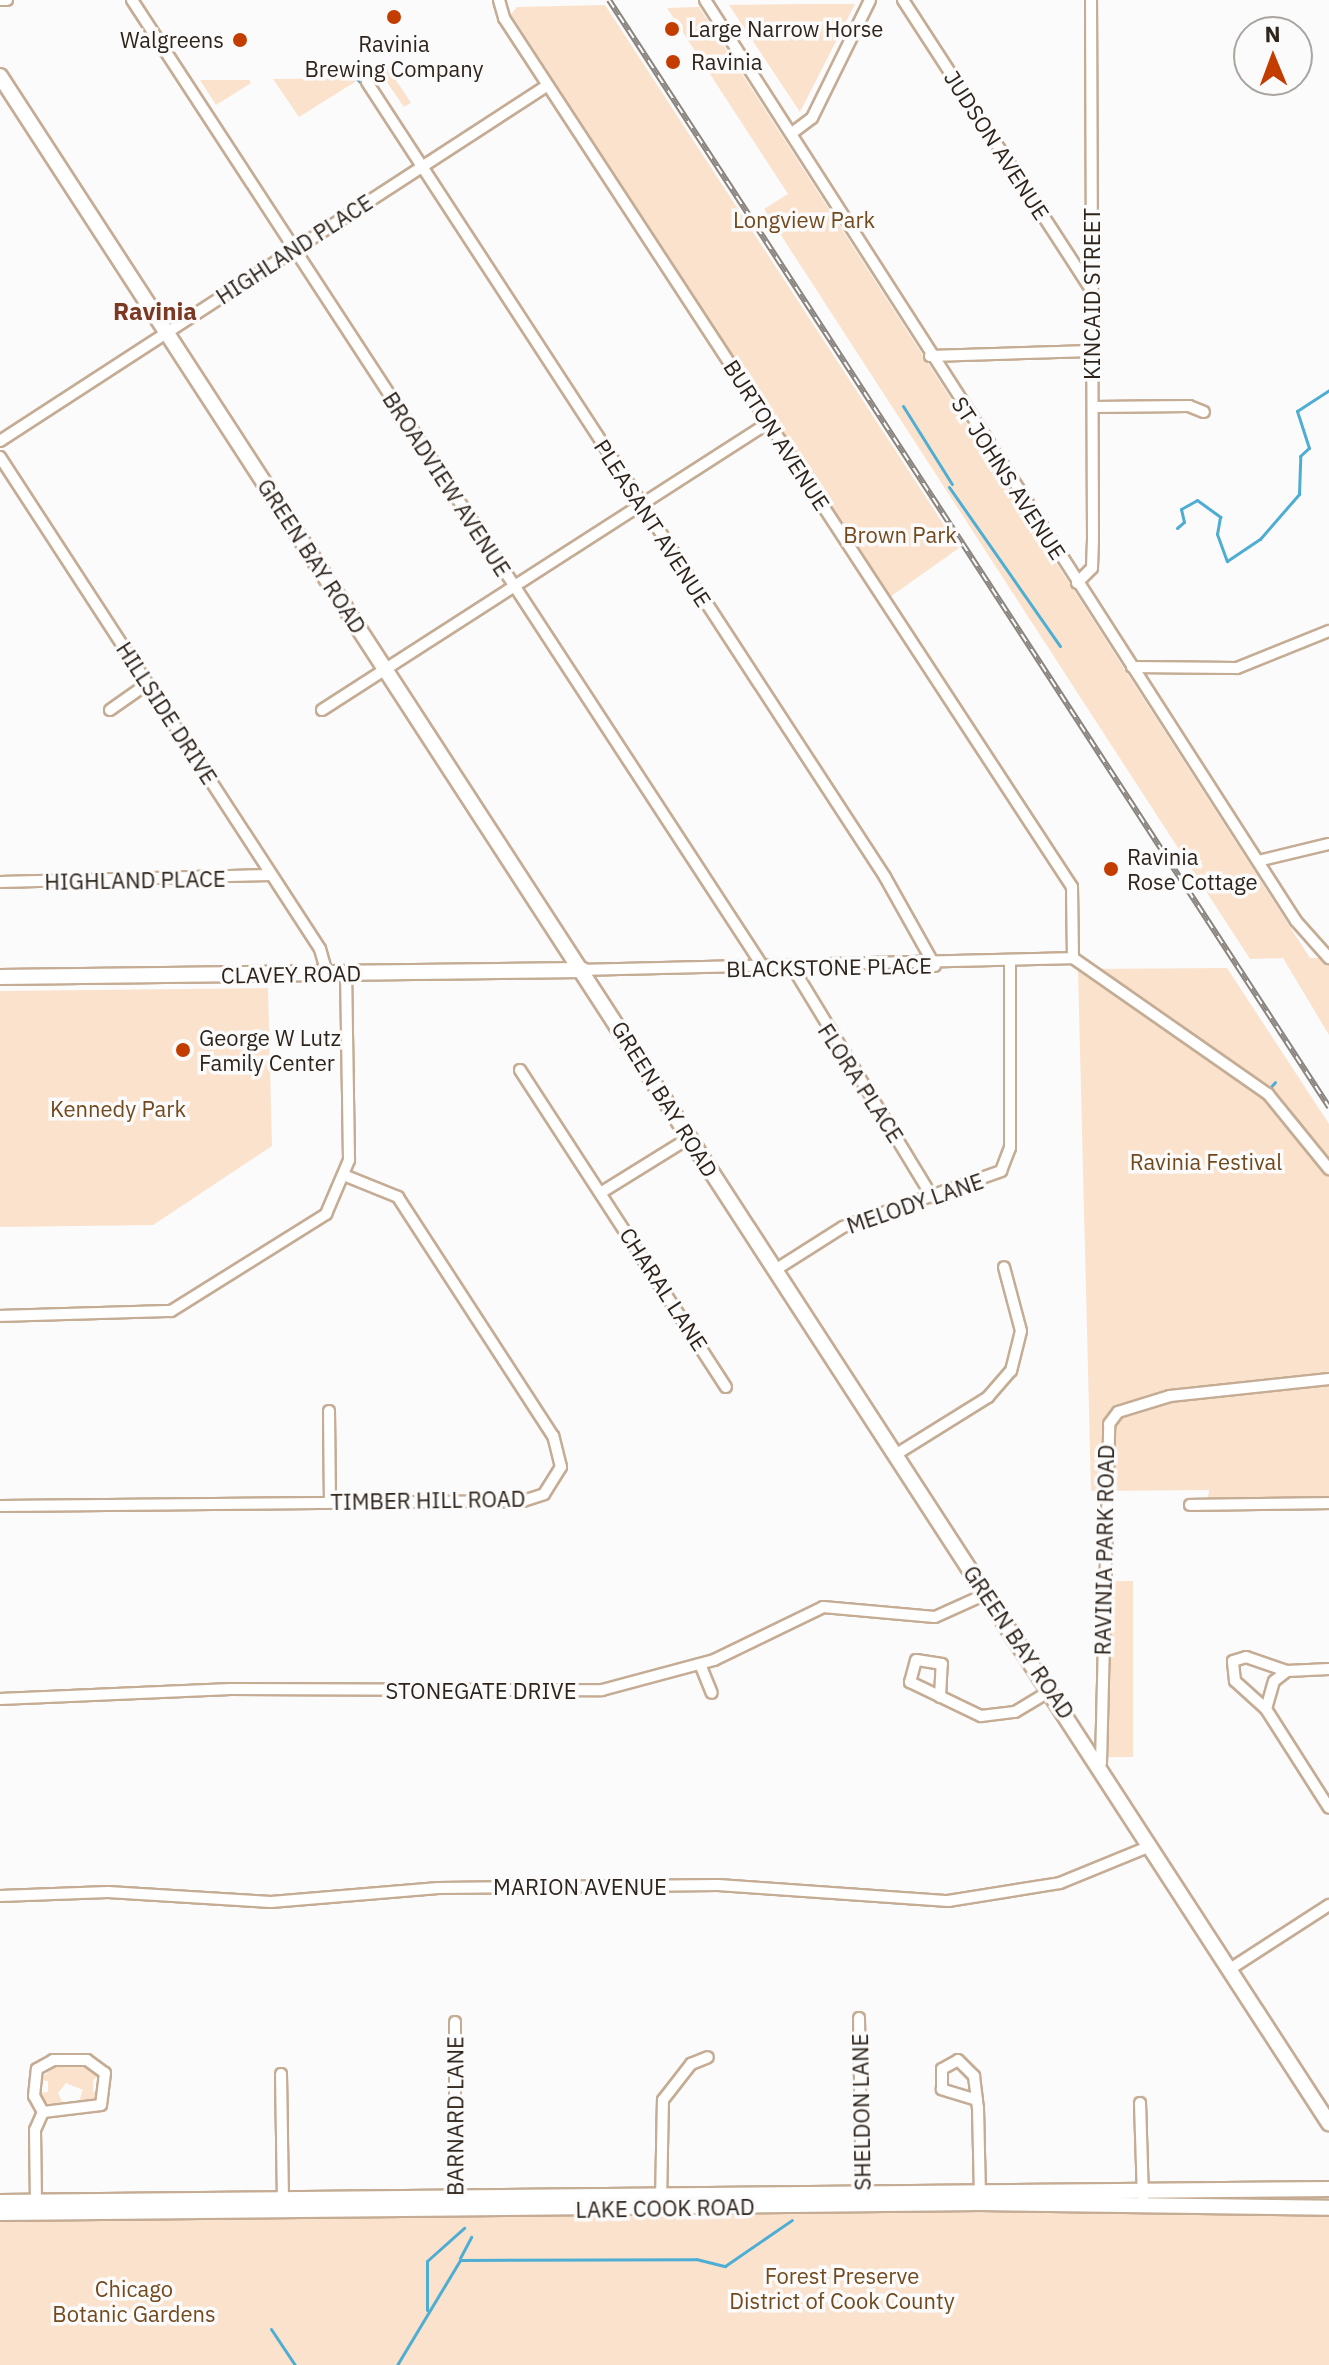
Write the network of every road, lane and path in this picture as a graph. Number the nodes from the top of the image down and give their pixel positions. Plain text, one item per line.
1 (0, 0) edge
2 (7, 0) edge
3 (132, 0) edge
4 (499, 0) edge
5 (705, 0) edge
6 (870, 0) edge
7 (903, 0) edge
8 (1091, 0) edge
9 (0, 76) edge
10 (367, 82) dead end
11 (548, 85) junction
12 (792, 133) junction
13 (421, 167) junction
14 (294, 249) junction
15 (1091, 289) junction
16 (166, 332) junction
17 (1091, 351) junction
18 (930, 356) junction
19 (1094, 407) junction
20 (1204, 412) dead end
21 (768, 423) junction
22 (0, 441) edge
23 (0, 457) edge
24 (641, 505) junction
25 (1077, 583) junction
26 (514, 586) junction
27 (1329, 631) edge
28 (1132, 667) junction
29 (386, 670) junction
30 (147, 684) junction
31 (110, 710) dead end
32 (322, 710) dead end
33 (1329, 844) edge
34 (1258, 861) junction
35 (271, 875) junction
36 (0, 882) edge
37 (1073, 958) junction
38 (1329, 958) edge
39 (1010, 965) junction
40 (935, 966) junction
41 (763, 967) junction
42 (793, 968) junction
43 (583, 970) junction
44 (346, 973) junction
45 (327, 974) junction
46 (0, 977) edge
47 (520, 1070) dead end
48 (689, 1138) junction
49 (1329, 1169) edge
50 (346, 1176) junction
51 (602, 1192) junction
52 (932, 1197) junction
53 (1004, 1267) dead end
54 (775, 1270) junction
55 (0, 1316) edge
56 (1329, 1379) edge
57 (726, 1387) dead end
58 (329, 1411) dead end
59 (895, 1455) junction
60 (330, 1502) junction
61 (1329, 1503) edge
62 (1190, 1505) dead end
63 (0, 1506) edge
64 (986, 1594) junction
65 (700, 1664) junction
66 (1329, 1669) edge
67 (1287, 1671) junction
68 (1050, 1691) junction
69 (712, 1693) dead end
70 (940, 1697) dead end
71 (0, 1699) edge
72 (1266, 1709) junction
73 (1101, 1763) junction
74 (1329, 1808) edge
75 (1150, 1846) junction
76 (0, 1896) edge
77 (1329, 1905) edge
78 (1230, 1969) junction
79 (859, 2018) dead end
80 (455, 2022) dead end
81 (708, 2057) dead end
82 (281, 2074) dead end
83 (977, 2100) dead end
84 (1140, 2103) dead end
85 (43, 2112) junction
86 (1329, 2123) edge
87 (1329, 2189) edge
88 (1143, 2197) junction
89 (980, 2198) junction
90 (283, 2199) junction
91 (862, 2199) junction
92 (0, 2202) edge
93 (36, 2202) junction
94 (661, 2202) junction
95 (455, 2203) junction
96 (1329, 2208) edge
97 (0, 2213) edge

1 - 2 street
3 - 14 street, BROADVIEW AVENUE
4 - 11 street, BURTON AVENUE
5 - 12 street, ST JOHNS AVENUE
6 - 12 street
7 - 15 street, JUDSON AVENUE
8 - 15 street, KINCAID STREET
9 - 16 main road, GREEN BAY ROAD
10 - 13 street, PLEASANT AVENUE
11 - 13 street, HIGHLAND PLACE
11 - 21 street, BURTON AVENUE
12 - 18 street, ST JOHNS AVENUE
13 - 14 street, HIGHLAND PLACE
13 - 24 street, PLEASANT AVENUE
14 - 16 street, HIGHLAND PLACE
14 - 26 street, BROADVIEW AVENUE
15 - 17 street, KINCAID STREET
16 - 22 street, HIGHLAND PLACE
16 - 29 main road, GREEN BAY ROAD
17 - 18 street
17 - 19 street, KINCAID STREET
18 - 25 street, ST JOHNS AVENUE
19 - 20 street
19 - 25 street, KINCAID STREET
21 - 24 street
21 - 37 street, BURTON AVENUE
23 - 30 street, HILLSIDE DRIVE
24 - 26 street
24 - 40 street, PLEASANT AVENUE
25 - 28 street, ST JOHNS AVENUE
26 - 29 street
26 - 41 street, BROADVIEW AVENUE
27 - 28 street
28 - 34 street, ST JOHNS AVENUE
29 - 32 street
29 - 43 main road, GREEN BAY ROAD
30 - 31 street
30 - 35 street, HILLSIDE DRIVE
33 - 34 street
34 - 38 street, ST JOHNS AVENUE
35 - 36 street, HIGHLAND PLACE
35 - 45 street, HILLSIDE DRIVE
37 - 39 street, BLACKSTONE PLACE
37 - 49 street
39 - 40 street, BLACKSTONE PLACE
39 - 52 street, MELODY LANE
40 - 42 street, BLACKSTONE PLACE
41 - 42 street, BLACKSTONE PLACE
41 - 43 street, BLACKSTONE PLACE
42 - 52 street, FLORA PLACE
43 - 44 main road, CLAVEY ROAD
43 - 48 main road, GREEN BAY ROAD
44 - 45 main road, CLAVEY ROAD
44 - 50 street
45 - 46 main road, CLAVEY ROAD
47 - 51 street, CHARAL LANE
48 - 51 street
48 - 54 main road, GREEN BAY ROAD
50 - 55 street
50 - 60 street, TIMBER HILL ROAD
51 - 57 street, CHARAL LANE
52 - 54 street, MELODY LANE
53 - 59 street
54 - 59 main road, GREEN BAY ROAD
56 - 73 street, RAVINIA PARK ROAD
58 - 60 street
59 - 64 main road, GREEN BAY ROAD
60 - 63 street, TIMBER HILL ROAD
61 - 62 street
64 - 65 street, STONEGATE DRIVE
64 - 68 main road, GREEN BAY ROAD
65 - 69 street
65 - 71 street, STONEGATE DRIVE
66 - 67 street
67 - 72 street
67 - 72 street
68 - 70 street
68 - 73 main road, GREEN BAY ROAD
72 - 74 street
73 - 75 main road, GREEN BAY ROAD
75 - 76 street, MARION AVENUE
75 - 78 main road, GREEN BAY ROAD
77 - 78 street
78 - 86 main road, GREEN BAY ROAD
79 - 91 street, SHELDON LANE
80 - 95 street, BARNARD LANE
81 - 94 street
82 - 90 street
83 - 89 street
84 - 88 street
85 - 85 street
85 - 93 street
87 - 88 main road, LAKE COOK ROAD
88 - 89 main road, LAKE COOK ROAD
88 - 96 main road, LAKE COOK ROAD
89 - 91 main road, LAKE COOK ROAD
90 - 93 main road, LAKE COOK ROAD
90 - 95 main road, LAKE COOK ROAD
91 - 94 main road, LAKE COOK ROAD
92 - 93 main road, LAKE COOK ROAD
94 - 95 main road, LAKE COOK ROAD
95 - 97 main road, LAKE COOK ROAD

